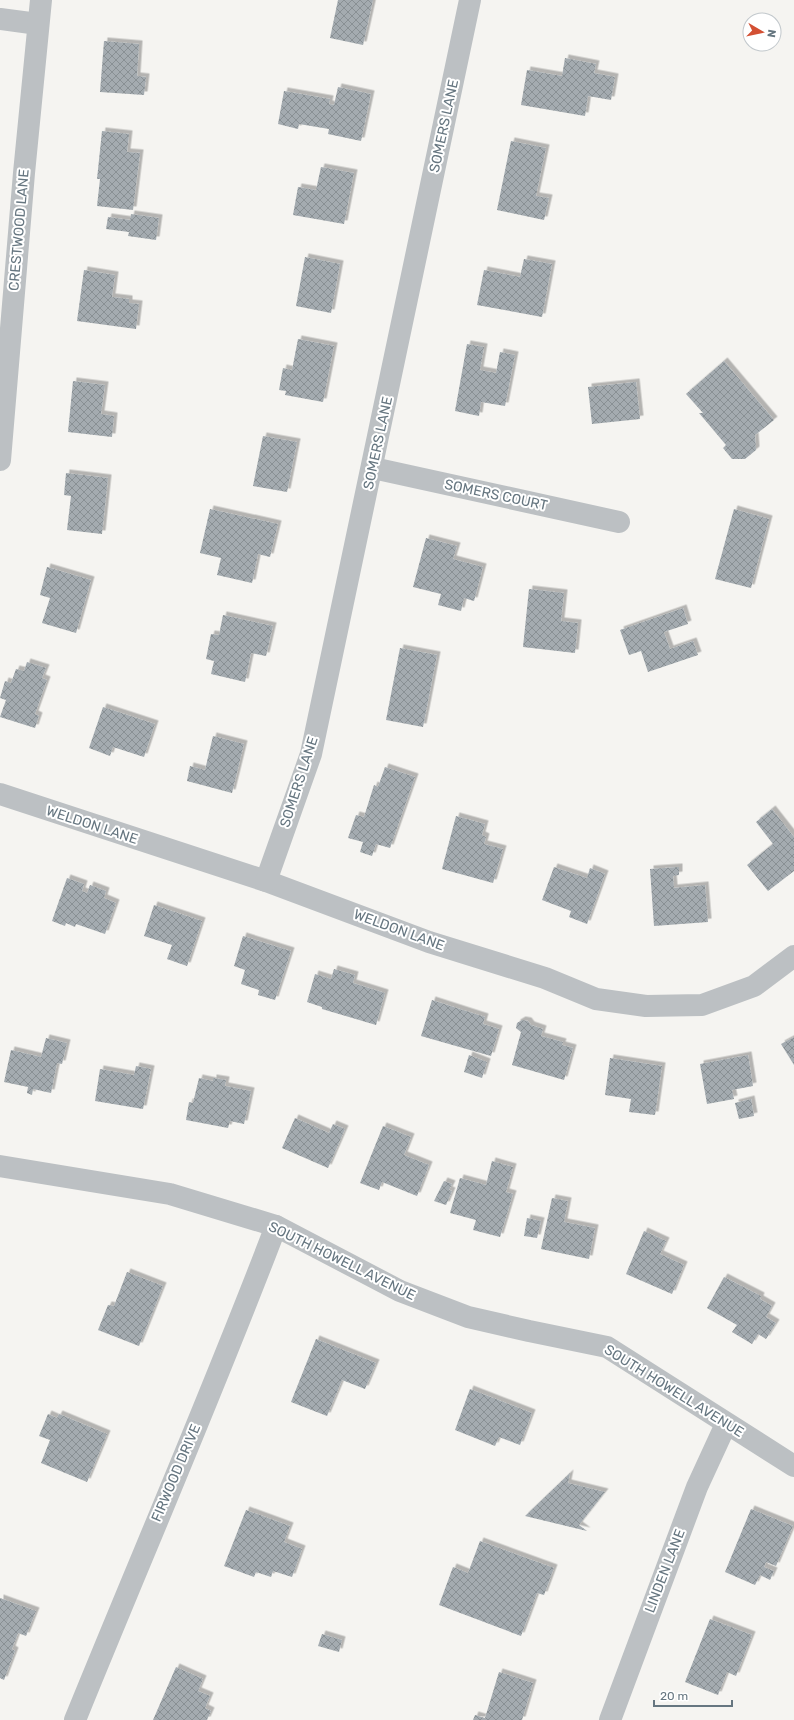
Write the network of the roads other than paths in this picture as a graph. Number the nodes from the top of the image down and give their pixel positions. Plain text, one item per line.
1 (41, 0) edge
2 (470, 0) edge
3 (0, 19) edge
4 (38, 24) junction
5 (0, 460) edge
6 (373, 468) junction
7 (619, 522) dead end
8 (0, 794) edge
9 (266, 881) junction
10 (794, 956) edge
11 (0, 1166) edge
12 (276, 1226) junction
13 (726, 1424) junction
14 (794, 1466) edge
15 (75, 1720) edge
16 (610, 1720) edge

1 - 4 street, CRESTWOOD LANE
2 - 6 street, SOMERS LANE
3 - 4 street
4 - 5 street, CRESTWOOD LANE
6 - 7 street, SOMERS COURT
6 - 9 street, SOMERS LANE
8 - 9 street, WELDON LANE
9 - 10 street, WELDON LANE
11 - 12 street, SOUTH HOWELL AVENUE
12 - 13 street, SOUTH HOWELL AVENUE
12 - 15 street, FIRWOOD DRIVE
13 - 14 street, SOUTH HOWELL AVENUE
13 - 16 street, LINDEN LANE

